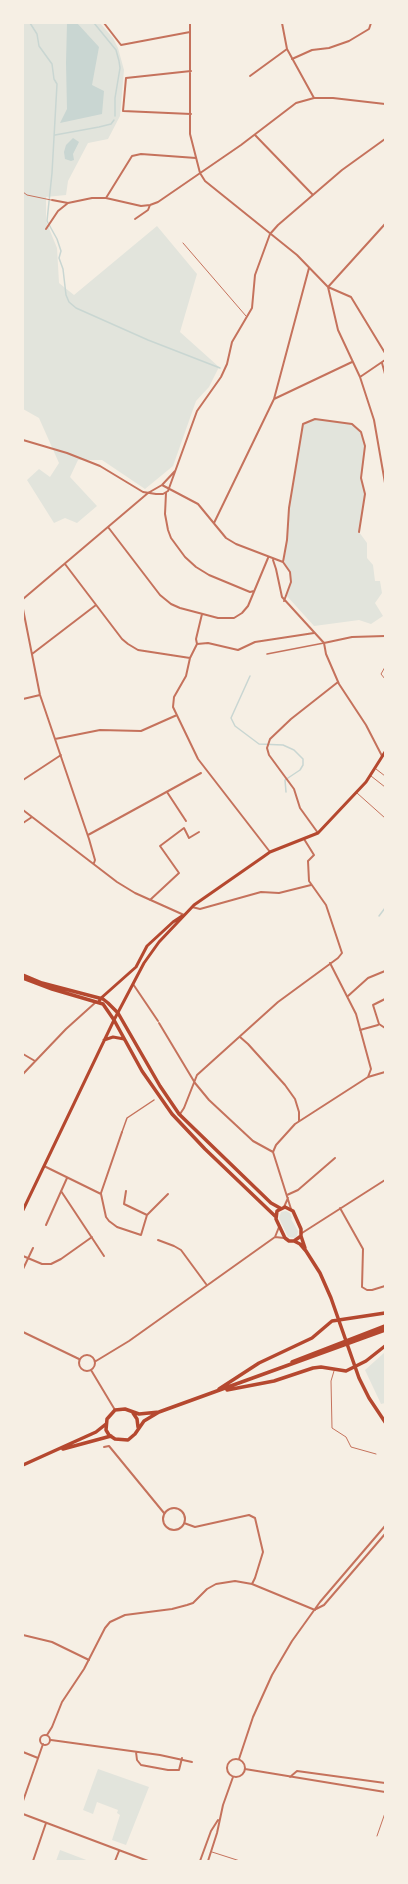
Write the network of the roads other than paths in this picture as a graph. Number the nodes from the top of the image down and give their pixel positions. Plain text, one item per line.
1 (105, 23) edge
2 (190, 23) edge
3 (282, 23) edge
4 (371, 23) edge
5 (190, 32) junction
6 (287, 49) junction
7 (292, 59) junction
8 (191, 71) junction
9 (250, 76) dead end
10 (314, 98) junction
11 (385, 104) edge
12 (191, 114) junction
13 (255, 135) junction
14 (385, 139) edge
15 (196, 158) junction
16 (200, 173) junction
17 (23, 192) edge
18 (313, 195) junction
19 (106, 198) junction
20 (52, 200) joint
21 (68, 203) junction
22 (150, 205) junction
23 (135, 219) dead end
24 (385, 224) edge
25 (46, 228) dead end
26 (270, 234) junction
27 (183, 243) dead end
28 (309, 267) junction
29 (328, 287) junction
30 (246, 317) junction
31 (385, 353) edge
32 (385, 360) edge
33 (352, 362) junction
34 (382, 363) junction
35 (385, 374) edge
36 (360, 377) junction
37 (274, 399) junction
38 (23, 440) edge
39 (176, 469) junction
40 (385, 483) edge
41 (162, 485) junction
42 (156, 489) junction
43 (170, 489) junction
44 (148, 493) junction
45 (166, 493) junction
46 (160, 494) junction
47 (214, 522) junction
48 (108, 527) junction
49 (359, 532) dead end
50 (268, 558) junction
51 (272, 559) junction
52 (283, 562) junction
53 (65, 564) junction
54 (254, 590) junction
55 (23, 599) edge
56 (284, 601) junction
57 (96, 605) junction
58 (23, 609) edge
59 (202, 614) junction
60 (314, 633) junction
61 (385, 636) edge
62 (324, 642) junction
63 (197, 644) junction
64 (32, 654) junction
65 (267, 654) dead end
66 (190, 658) junction
67 (385, 667) edge
68 (385, 679) edge
69 (338, 682) junction
70 (40, 695) junction
71 (23, 699) edge
72 (177, 715) junction
73 (55, 739) junction
74 (385, 752) edge
75 (61, 755) junction
76 (383, 757) junction
77 (376, 769) junction
78 (200, 773) dead end
79 (371, 776) junction
80 (385, 776) edge
81 (23, 780) edge
82 (385, 787) edge
83 (167, 792) junction
84 (357, 793) junction
85 (23, 810) edge
86 (32, 817) junction
87 (385, 818) edge
88 (186, 821) dead end
89 (23, 823) edge
90 (199, 832) dead end
91 (318, 833) junction
92 (88, 835) junction
93 (304, 839) junction
94 (270, 852) junction
95 (94, 863) junction
96 (311, 885) junction
97 (150, 900) junction
98 (192, 907) junction
99 (184, 915) junction
100 (330, 963) junction
101 (385, 971) edge
102 (23, 977) edge
103 (133, 984) junction
104 (348, 996) junction
105 (385, 999) edge
106 (98, 1001) junction
107 (118, 1013) junction
108 (114, 1020) junction
109 (379, 1024) junction
110 (385, 1028) edge
111 (360, 1030) junction
112 (240, 1037) junction
113 (125, 1039) junction
114 (104, 1040) junction
115 (23, 1054) edge
116 (35, 1061) junction
117 (385, 1072) edge
118 (23, 1074) edge
119 (368, 1077) junction
120 (195, 1083) junction
121 (154, 1100) dead end
122 (179, 1114) junction
123 (299, 1121) junction
124 (122, 1132) joint
125 (273, 1152) junction
126 (335, 1158) dead end
127 (44, 1166) junction
128 (67, 1178) junction
129 (385, 1180) edge
130 (61, 1191) junction
131 (126, 1191) dead end
132 (101, 1194) junction
133 (168, 1194) dead end
134 (288, 1196) junction
135 (282, 1208) junction
136 (340, 1208) junction
137 (291, 1209) junction
138 (23, 1210) edge
139 (147, 1214) junction
140 (275, 1216) junction
141 (46, 1225) dead end
142 (279, 1226) junction
143 (302, 1232) junction
144 (275, 1236) junction
145 (92, 1237) junction
146 (285, 1238) junction
147 (158, 1240) dead end
148 (294, 1242) junction
149 (33, 1248) dead end
150 (306, 1251) junction
151 (23, 1256) edge
152 (104, 1256) dead end
153 (28, 1258) junction
154 (23, 1269) edge
155 (206, 1284) junction
156 (385, 1286) edge
157 (385, 1313) edge
158 (338, 1318) junction
159 (385, 1326) edge
160 (385, 1330) edge
161 (23, 1332) edge
162 (358, 1339) junction
163 (385, 1346) edge
164 (78, 1359) junction
165 (96, 1361) junction
166 (355, 1367) junction
167 (91, 1370) junction
168 (334, 1370) junction
169 (209, 1394) junction
170 (115, 1410) junction
171 (132, 1412) junction
172 (159, 1412) junction
173 (385, 1422) edge
174 (106, 1424) junction
175 (138, 1428) junction
176 (111, 1436) junction
177 (104, 1447) dead end
178 (52, 1452) junction
179 (376, 1454) dead end
180 (23, 1465) edge
181 (164, 1513) junction
182 (184, 1523) junction
183 (385, 1526) edge
184 (385, 1534) edge
185 (252, 1584) junction
186 (315, 1610) junction
187 (23, 1635) edge
188 (89, 1660) junction
189 (47, 1735) junction
190 (50, 1740) junction
191 (43, 1744) junction
192 (23, 1752) edge
193 (136, 1752) junction
194 (38, 1758) junction
195 (182, 1758) junction
196 (239, 1759) junction
197 (192, 1762) dead end
198 (222, 1765) dead end
199 (227, 1766) junction
200 (246, 1768) junction
201 (233, 1777) junction
202 (290, 1777) junction
203 (385, 1783) edge
204 (385, 1792) edge
205 (23, 1801) edge
206 (385, 1813) edge
207 (23, 1814) edge
208 (219, 1819) junction
209 (46, 1823) junction
210 (377, 1836) dead end
211 (119, 1850) junction
212 (212, 1851) junction
213 (144, 1860) edge
214 (34, 1861) edge
215 (115, 1861) edge
216 (148, 1861) edge
217 (200, 1861) edge
218 (208, 1861) edge
219 (240, 1861) edge

1 - 5 street
2 - 5 street
3 - 6 street
4 - 7 street
5 - 8 street
6 - 7 street
6 - 9 street
7 - 10 street
8 - 12 street
8 - 12 street
10 - 11 street
10 - 13 street
12 - 15 street
13 - 16 street
13 - 18 street
14 - 18 street
15 - 16 street
15 - 19 street
16 - 22 street
16 - 26 street
17 - 20 lane
18 - 26 street
19 - 21 street
19 - 22 street
20 - 21 street
21 - 25 street
22 - 23 street
24 - 29 street
26 - 28 street
26 - 30 street
27 - 30 lane
28 - 29 street
28 - 37 street
29 - 31 street
29 - 33 street
30 - 39 street
32 - 34 street
33 - 36 street
33 - 37 street
34 - 35 street
34 - 36 street
36 - 40 street
37 - 47 street
38 - 44 street
39 - 41 street
39 - 43 street
41 - 42 street
41 - 43 street
42 - 44 street
42 - 46 street
43 - 45 street
43 - 47 street
44 - 46 street
44 - 48 street
45 - 46 street
45 - 54 street
47 - 50 street
48 - 53 street
48 - 59 street
49 - 52 street
50 - 51 street
50 - 54 street
51 - 52 street
51 - 56 street
52 - 56 street
53 - 55 street
53 - 57 street
54 - 59 street
56 - 60 street
57 - 64 street
57 - 66 street
58 - 64 street
59 - 63 street
60 - 62 street
60 - 63 street
61 - 62 street
62 - 65 street
62 - 69 street
63 - 66 street
64 - 70 street
66 - 72 street
67 - 68 lane
69 - 76 street
69 - 91 street
70 - 71 street
70 - 73 street
72 - 73 street
72 - 94 street
73 - 75 street
74 - 76 main road
75 - 81 street
75 - 92 street
76 - 77 main road
77 - 79 main road
77 - 80 lane
78 - 83 street
79 - 82 lane
79 - 84 main road
83 - 88 street
83 - 92 street
84 - 87 lane
84 - 91 main road
85 - 86 street
86 - 89 street
86 - 95 street
90 - 97 street
91 - 93 main road
92 - 95 street
93 - 94 main road
93 - 96 street
94 - 98 main road
95 - 97 street
96 - 98 street
96 - 100 street
97 - 99 street
98 - 99 main road
99 - 103 main road
99 - 106 main road
100 - 104 street
100 - 112 street
101 - 104 street
102 - 106 main road
103 - 107 main road
103 - 120 street
104 - 111 street
105 - 109 street
106 - 107 main road
106 - 108 main road
106 - 116 street
107 - 108 main road
107 - 122 main road
108 - 113 main road
108 - 114 main road
109 - 110 street
109 - 111 street
111 - 119 street
112 - 120 street
112 - 123 street
113 - 114 main road
113 - 140 main road
114 - 127 main road
115 - 116 street
116 - 118 street
117 - 119 street
119 - 123 street
120 - 122 street
120 - 125 street
121 - 124 street
122 - 135 main road
123 - 125 street
124 - 132 street
125 - 134 street
126 - 134 street
127 - 128 street
127 - 138 main road
128 - 130 street
128 - 132 street
129 - 136 street
130 - 141 street
130 - 145 street
131 - 139 street
132 - 139 street
133 - 139 street
134 - 135 street
134 - 137 street
135 - 137 main road
135 - 140 main road
136 - 143 street
136 - 156 street
137 - 143 main road
140 - 142 main road
142 - 144 street
142 - 146 main road
143 - 148 main road
143 - 150 main road
144 - 146 street
144 - 155 street
145 - 152 street
145 - 153 street
146 - 148 main road
147 - 155 street
148 - 150 main road
149 - 153 street
150 - 158 main road
151 - 153 street
153 - 154 street
155 - 165 street
157 - 158 main road
158 - 166 main road
158 - 169 main road
159 - 162 main road
160 - 162 main road
161 - 164 street
162 - 169 main road
163 - 166 main road
164 - 165 street
164 - 167 street
165 - 167 street
166 - 168 main road
166 - 173 main road
167 - 170 street
168 - 169 main road
168 - 179 lane
169 - 172 main road
170 - 171 main road
170 - 174 main road
171 - 172 main road
171 - 175 main road
172 - 175 main road
174 - 176 main road
174 - 178 main road
175 - 176 main road
176 - 178 main road
177 - 181 street
178 - 180 main road
181 - 182 street
181 - 182 street
182 - 185 street
183 - 186 street
184 - 186 street
185 - 186 street
185 - 188 street
186 - 196 street
187 - 188 street
188 - 189 street
189 - 190 street
189 - 191 street
190 - 191 street
190 - 193 street
191 - 194 street
192 - 194 street
193 - 195 street
193 - 195 street
194 - 205 street
195 - 197 street
196 - 199 street
196 - 200 street
198 - 199 street
199 - 201 street
200 - 201 street
200 - 202 street
201 - 208 street
202 - 203 street
202 - 204 street
206 - 210 lane
207 - 209 street
208 - 212 street
208 - 217 street
209 - 211 street
209 - 214 street
211 - 213 street
211 - 215 street
212 - 218 street
212 - 219 lane
213 - 216 street

